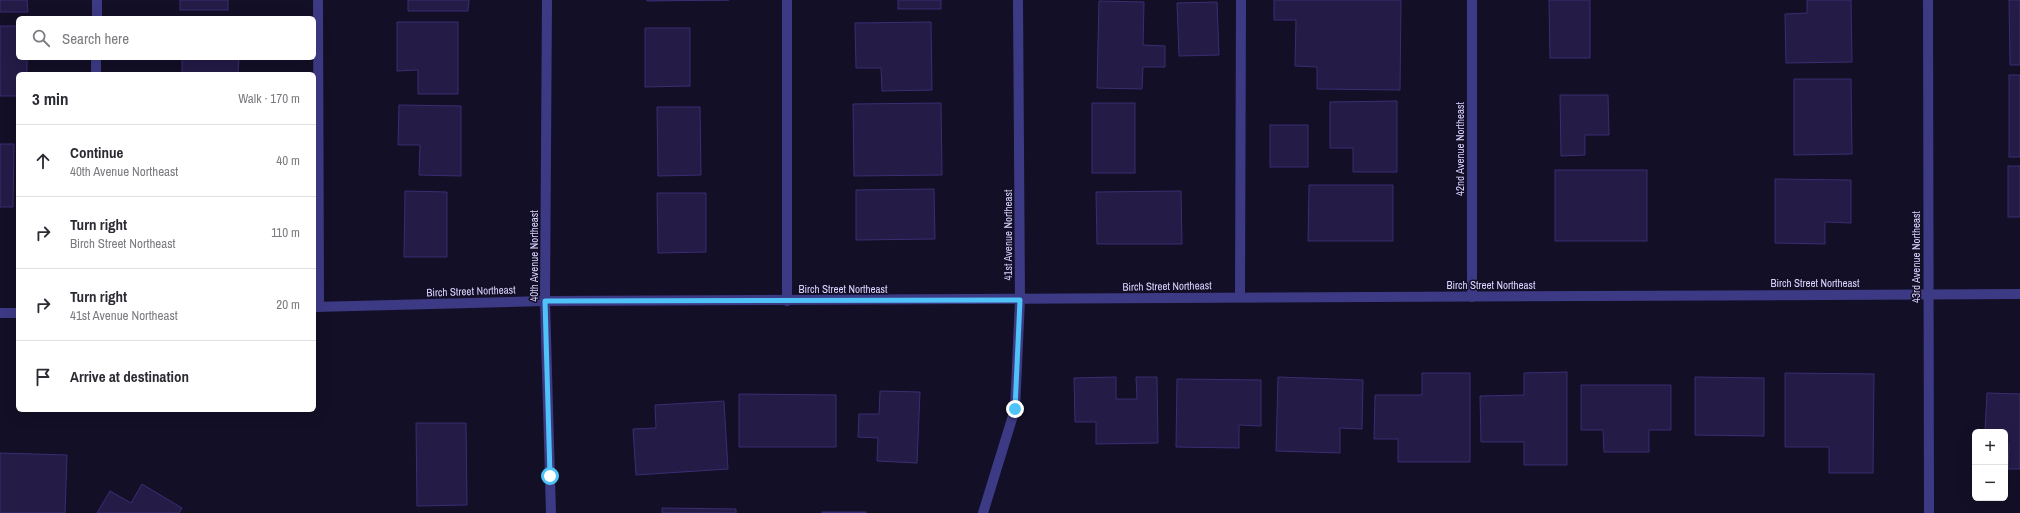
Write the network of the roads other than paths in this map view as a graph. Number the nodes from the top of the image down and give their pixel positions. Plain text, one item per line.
1 (97, 0) edge
2 (318, 0) edge
3 (547, 0) edge
4 (787, 0) edge
5 (1018, 0) edge
6 (1241, 0) edge
7 (1472, 0) edge
8 (1928, 0) edge
9 (97, 16) edge
10 (96, 60) edge
11 (96, 72) edge
12 (1928, 294) junction
13 (2020, 294) edge
14 (1240, 297) junction
15 (1472, 297) junction
16 (1020, 300) junction
17 (545, 301) junction
18 (787, 301) junction
19 (316, 307) edge
20 (0, 313) edge
21 (16, 313) edge
22 (550, 513) edge
23 (983, 513) edge
24 (1929, 513) edge

1 - 9 street
2 - 19 street
3 - 17 street, 40th Avenue Northeast
4 - 18 street
5 - 16 street, 41st Avenue Northeast
6 - 14 street
7 - 15 street, 42nd Avenue Northeast
8 - 12 street, 43rd Avenue Northeast
10 - 11 street
12 - 13 street, Birch Street Northeast
12 - 15 street, Birch Street Northeast
12 - 24 street, 43rd Avenue Northeast
14 - 15 street, Birch Street Northeast
14 - 16 street, Birch Street Northeast
16 - 18 street, Birch Street Northeast
16 - 23 street, 41st Avenue Northeast
17 - 18 street, Birch Street Northeast
17 - 19 street, Birch Street Northeast
17 - 22 street, 40th Avenue Northeast
20 - 21 street

